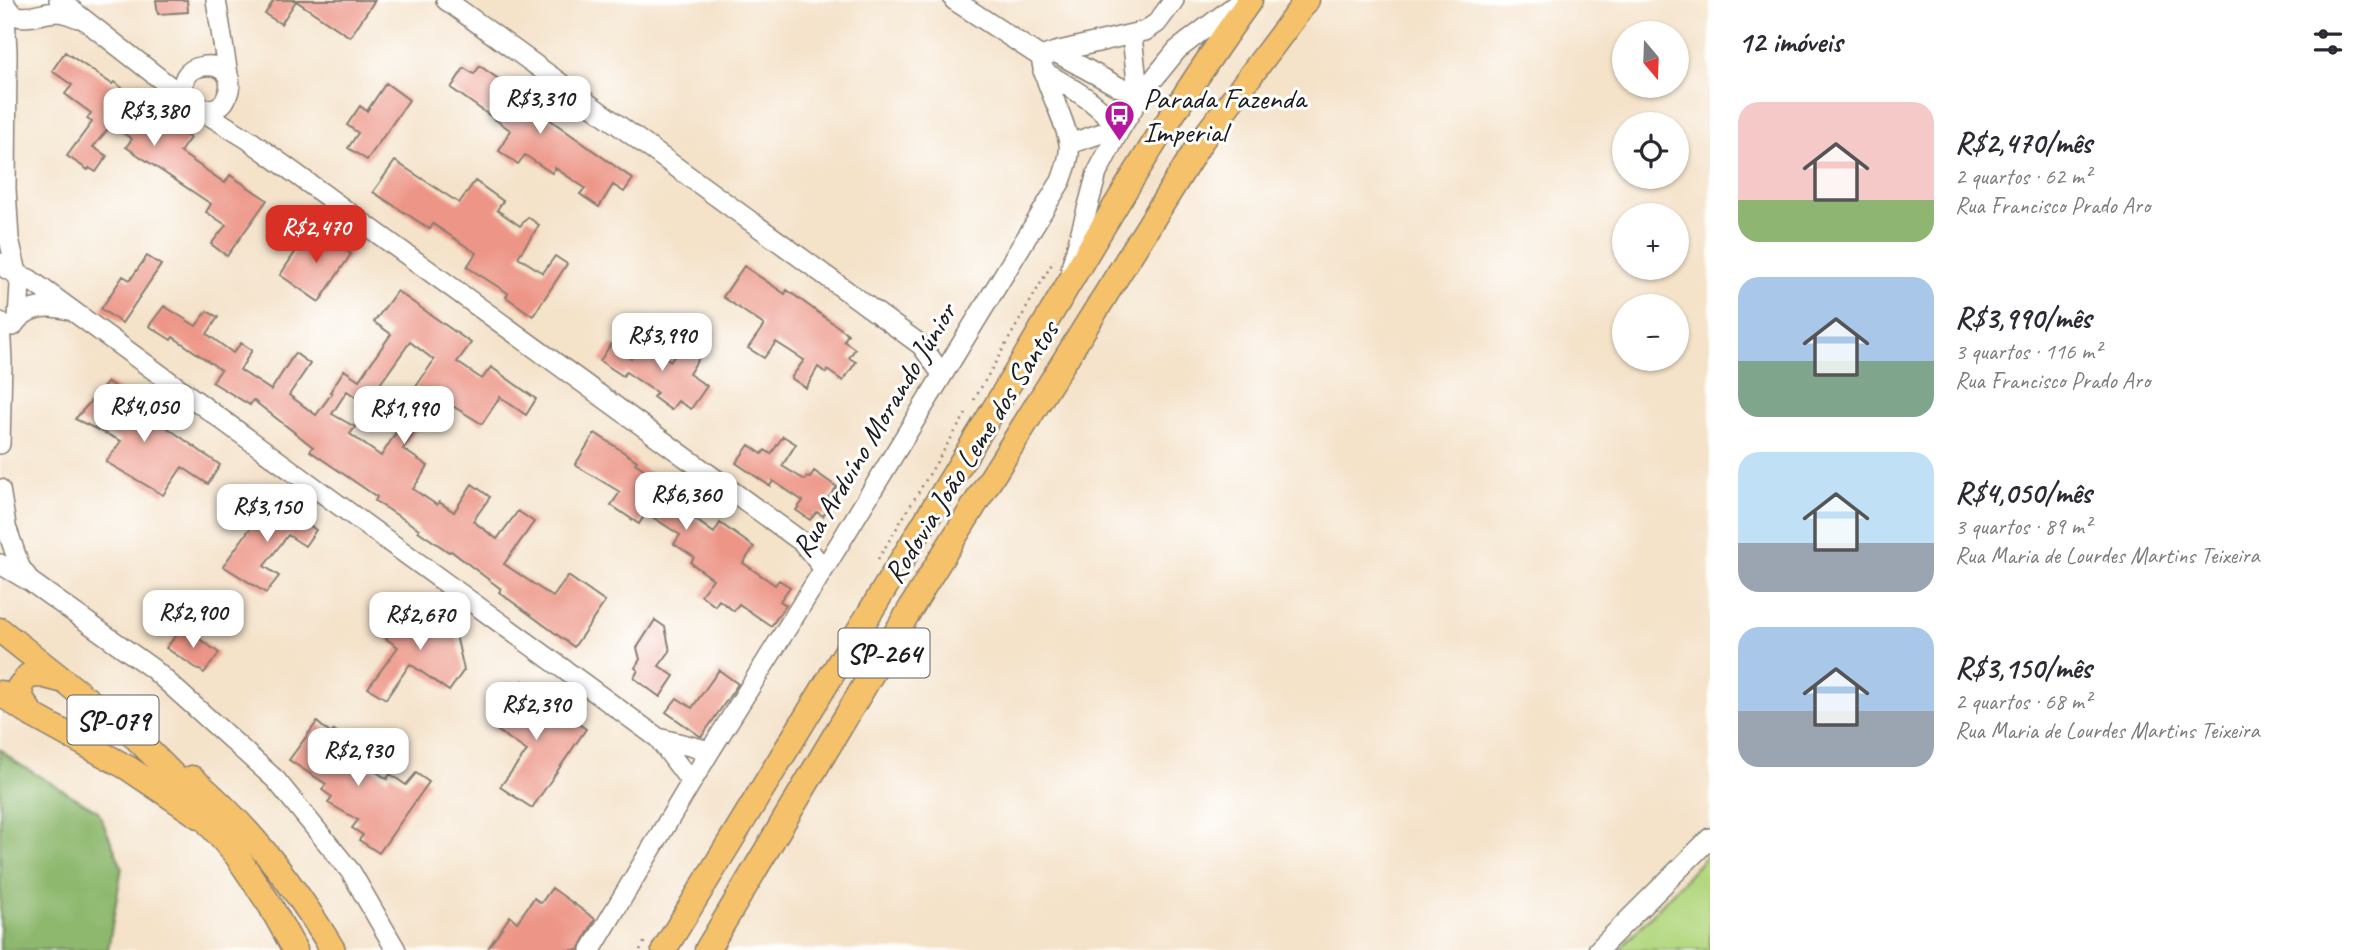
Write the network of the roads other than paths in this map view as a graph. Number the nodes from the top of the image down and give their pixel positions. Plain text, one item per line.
1 (4, 0) edge
2 (45, 0) edge
3 (59, 0) edge
4 (446, 0) edge
5 (954, 0) edge
6 (1174, 0) edge
7 (1242, 0) edge
8 (1250, 0) edge
9 (1307, 0) edge
10 (217, 9) edge
11 (32, 17) junction
12 (85, 22) junction
13 (1132, 36) junction
14 (8, 51) junction
15 (1046, 60) junction
16 (196, 67) junction
17 (145, 68) junction
18 (228, 88) junction
19 (1140, 91) junction
20 (194, 106) junction
21 (1118, 130) junction
22 (249, 140) junction
23 (1069, 144) junction
24 (6, 190) junction
25 (0, 212) edge
26 (3, 240) edge
27 (8, 268) edge
28 (1067, 285) junction
29 (74, 311) junction
30 (9, 320) edge
31 (921, 345) junction
32 (956, 353) junction
33 (942, 374) junction
34 (0, 444) edge
35 (0, 489) edge
36 (3, 531) edge
37 (802, 542) junction
38 (835, 551) junction
39 (0, 564) edge
40 (824, 569) junction
41 (31, 582) junction
42 (0, 630) edge
43 (64, 681) junction
44 (0, 693) edge
45 (32, 715) junction
46 (136, 738) junction
47 (658, 738) junction
48 (710, 751) junction
49 (691, 782) junction
50 (211, 825) junction
51 (1710, 838) edge
52 (656, 944) edge
53 (295, 950) edge
54 (333, 950) edge
55 (396, 950) edge
56 (591, 950) edge
57 (707, 950) edge
58 (1598, 950) edge

1 - 11 street
1 - 14 street
2 - 11 street
3 - 12 street
4 - 31 street
5 - 15 street
6 - 13 street
7 - 19 street
8 - 28 main road, Rodovia João Leme dos Santos / SP-264
9 - 57 main road, Rodovia João Leme dos Santos / SP-264
10 - 16 street
10 - 18 street
11 - 12 street
11 - 14 street
12 - 17 street
13 - 15 street
13 - 19 street
14 - 24 street
15 - 19 street
15 - 21 street
15 - 23 street
16 - 17 street
16 - 18 street
16 - 20 street
17 - 20 street
18 - 20 street
18 - 22 street
19 - 21 street
20 - 22 street
21 - 23 street
21 - 28 street
22 - 37 street
23 - 32 street, Rua Arduíno Morando Júnior
24 - 25 street
24 - 26 street
26 - 27 street
27 - 29 street
27 - 30 street
28 - 52 main road, Rodovia João Leme dos Santos / SP-264
29 - 30 street
29 - 47 street
30 - 34 street
31 - 32 street
31 - 33 street
32 - 33 street, Rua Arduíno Morando Júnior
33 - 38 street, Rua Arduíno Morando Júnior
35 - 36 street
36 - 41 street
37 - 38 street
37 - 40 street
38 - 40 street, Rua Arduíno Morando Júnior
39 - 41 street
40 - 48 street, Rua Arduíno Morando Júnior
41 - 55 street
42 - 43 main road, SP-079
43 - 45 main road
43 - 46 main road, SP-079
44 - 45 main road, SP-079
45 - 50 main road, SP-079
46 - 50 main road, SP-079
46 - 54 main road
47 - 48 street
47 - 49 street
48 - 49 street, Rua Arduíno Morando Júnior
49 - 56 street, Rua Arduíno Morando Júnior
50 - 53 main road, SP-079
51 - 58 street

